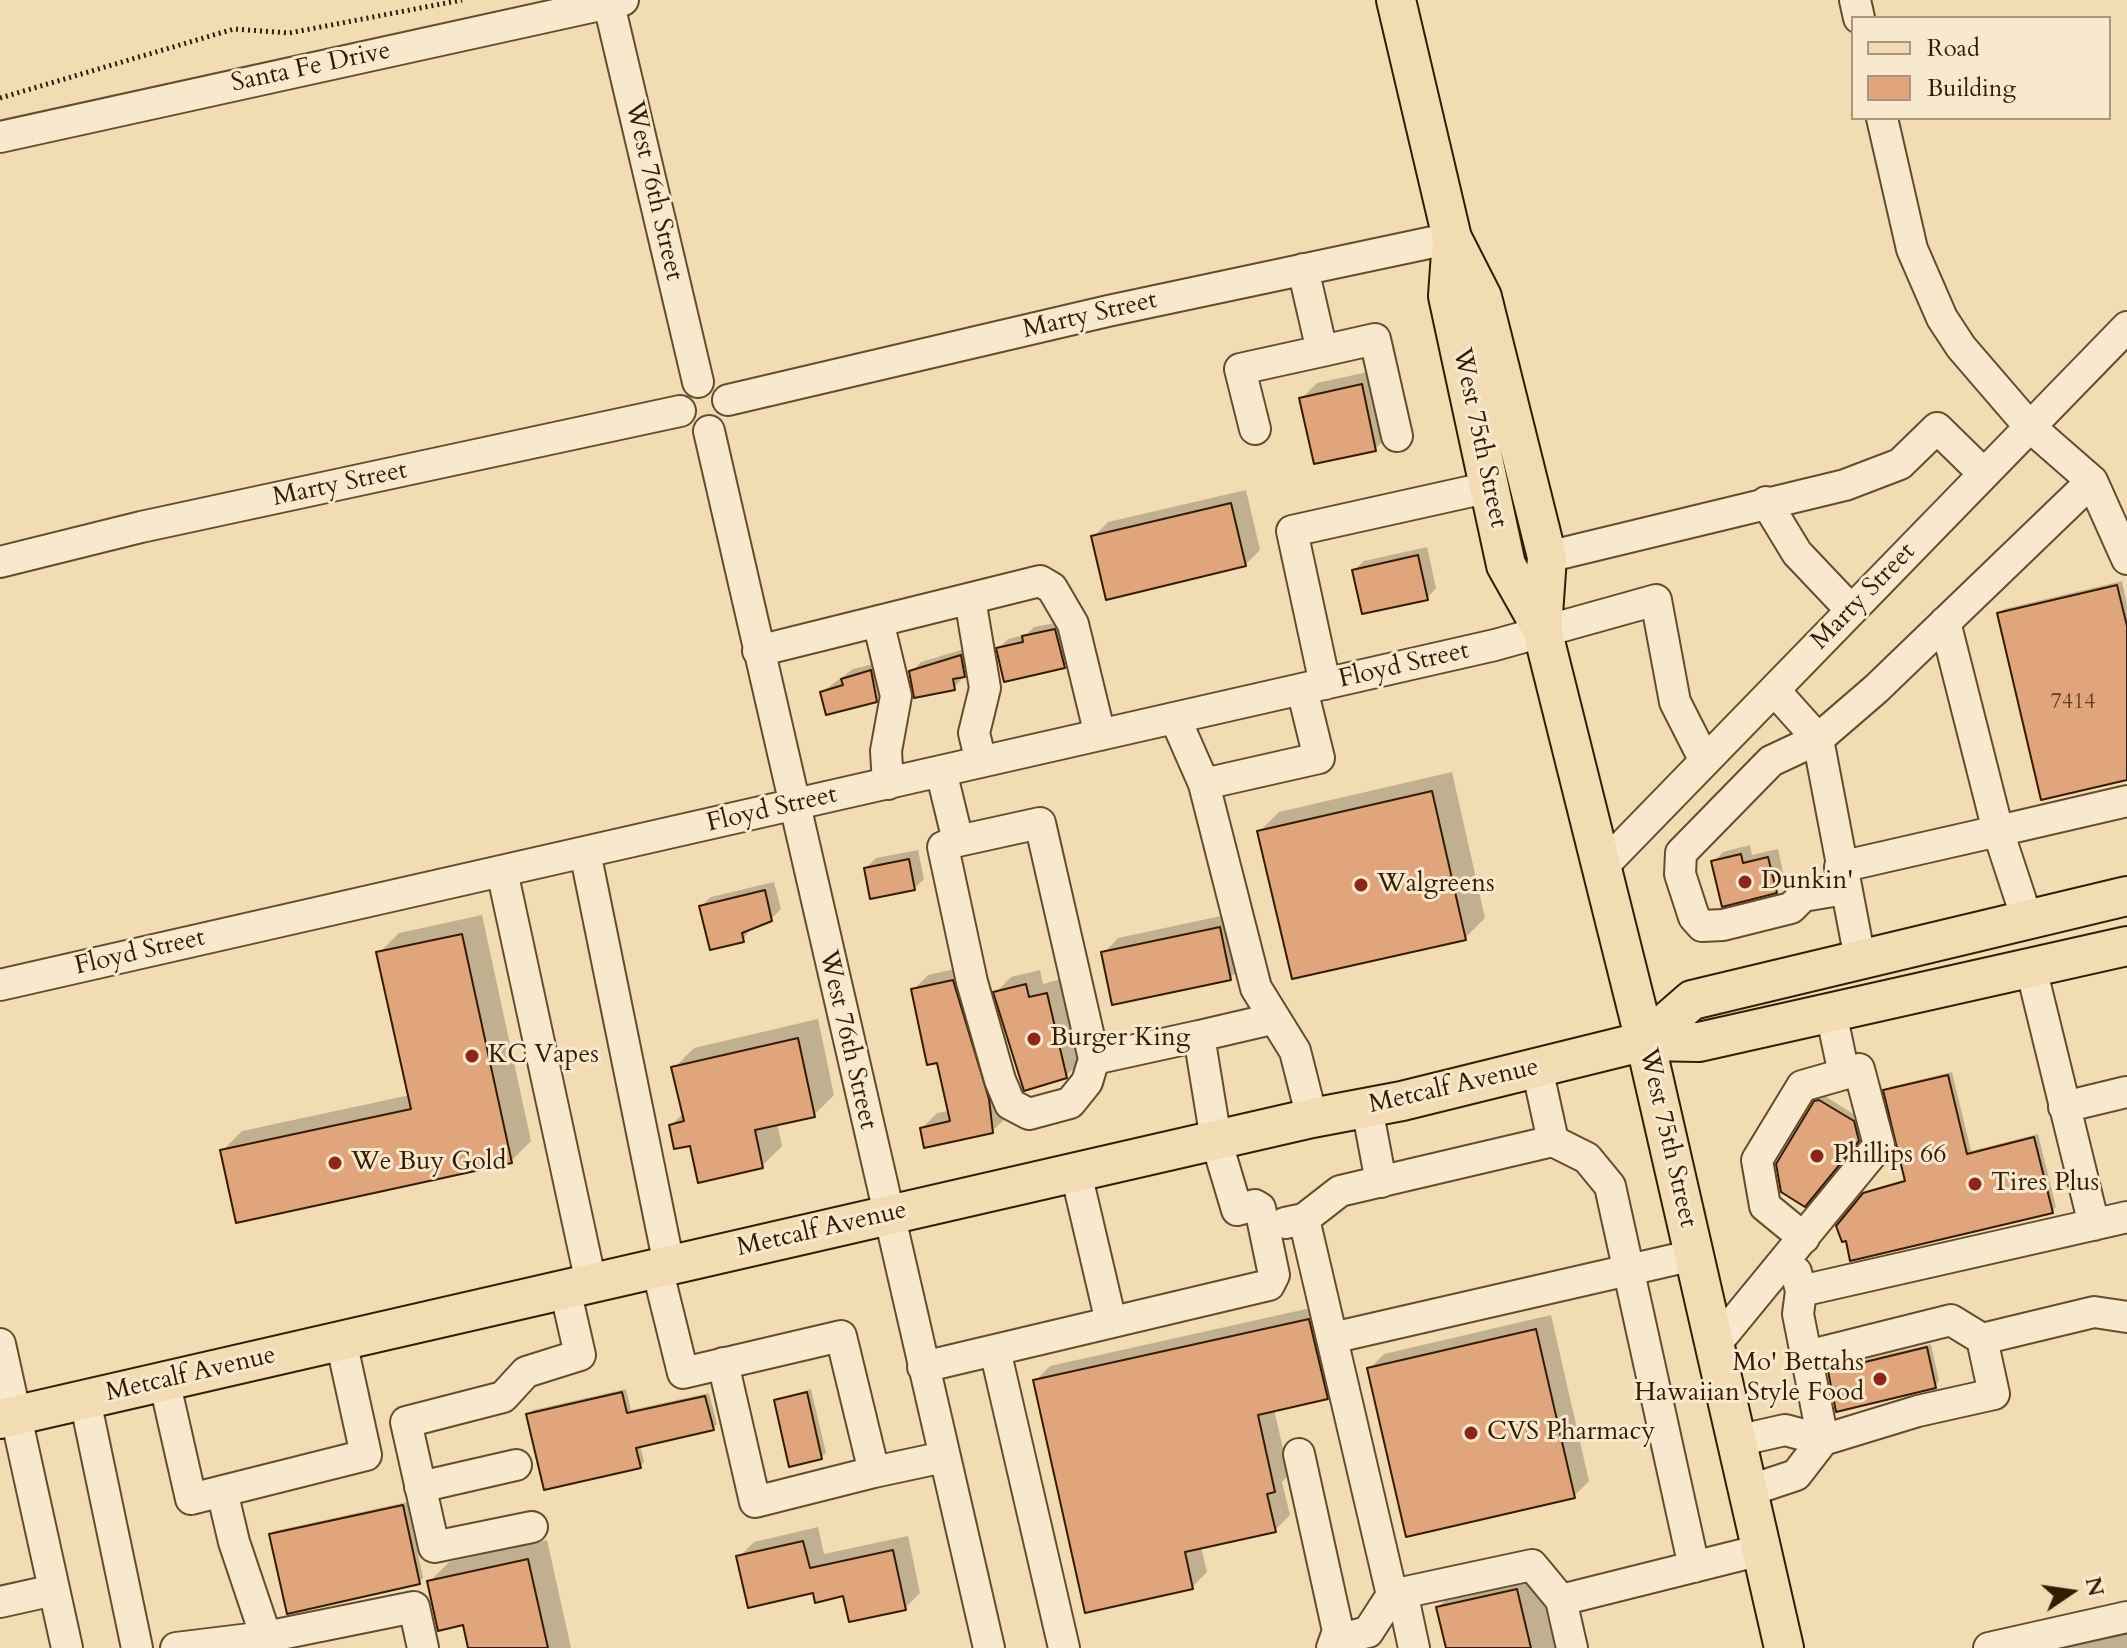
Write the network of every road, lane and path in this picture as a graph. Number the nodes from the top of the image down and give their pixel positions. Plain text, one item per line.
1 (462, 0) edge
2 (1396, 0) edge
3 (613, 1) edge
4 (0, 98) edge
5 (1882, 120) edge
6 (0, 137) edge
7 (1452, 238) junction
8 (1303, 269) junction
9 (2127, 327) edge
10 (1322, 351) junction
11 (698, 382) junction
12 (728, 400) junction
13 (680, 411) junction
14 (2029, 426) junction
15 (1255, 429) dead end
16 (709, 431) junction
17 (1397, 436) dead end
18 (1983, 473) junction
19 (2092, 481) junction
20 (1490, 487) junction
21 (1766, 502) junction
22 (1547, 557) junction
23 (2127, 559) edge
24 (0, 562) edge
25 (970, 599) junction
26 (1851, 610) junction
27 (878, 621) junction
28 (1945, 622) junction
29 (1542, 629) junction
30 (758, 651) junction
31 (1314, 686) junction
32 (1775, 691) junction
33 (1175, 718) junction
34 (1100, 735) junction
35 (1818, 739) junction
36 (1705, 761) junction
37 (981, 762) junction
38 (941, 771) junction
39 (888, 784) junction
40 (1204, 784) junction
41 (2127, 801) edge
42 (793, 805) junction
43 (1998, 831) junction
44 (958, 841) junction
45 (585, 852) junction
46 (1602, 867) junction
47 (502, 871) junction
48 (1842, 878) junction
49 (2127, 896) edge
50 (2027, 919) junction
51 (2127, 946) edge
52 (1860, 959) junction
53 (2031, 968) junction
54 (0, 985) edge
55 (1831, 1013) junction
56 (1272, 1019) junction
57 (1199, 1036) junction
58 (1645, 1041) junction
59 (1094, 1059) junction
60 (1537, 1068) junction
61 (1844, 1074) junction
62 (2126, 1092) edge
63 (2064, 1107) junction
64 (1367, 1108) junction
65 (1312, 1118) junction
66 (1216, 1140) junction
67 (1553, 1141) junction
68 (1076, 1173) junction
69 (1381, 1182) junction
70 (887, 1215) junction
71 (2127, 1217) edge
72 (1304, 1219) junction
73 (2094, 1225) junction
74 (1264, 1228) junction
75 (1798, 1246) junction
76 (1694, 1255) junction
77 (663, 1267) junction
78 (1629, 1270) junction
79 (578, 1286) junction
80 (1801, 1291) junction
81 (2127, 1317) edge
82 (1111, 1322) junction
83 (1332, 1338) junction
84 (1982, 1339) junction
85 (341, 1341) junction
86 (0, 1344) edge
87 (1714, 1346) junction
88 (995, 1350) junction
89 (1807, 1356) junction
90 (723, 1363) junction
91 (923, 1367) junction
92 (164, 1380) junction
93 (85, 1400) junction
94 (9, 1417) edge
95 (1823, 1440) junction
96 (1736, 1441) junction
97 (411, 1446) junction
98 (1299, 1454) dead end
99 (366, 1455) junction
100 (944, 1457) junction
101 (516, 1465) dead end
102 (874, 1472) junction
103 (420, 1487) junction
104 (222, 1491) junction
105 (1748, 1491) junction
106 (532, 1527) dead end
107 (1761, 1550) junction
108 (1694, 1567) junction
109 (54, 1590) junction
110 (1397, 1593) junction
111 (1561, 1600) junction
112 (0, 1602) edge
113 (2127, 1617) edge
114 (268, 1643) edge
115 (1334, 1644) edge
116 (67, 1648) edge
117 (137, 1648) edge
118 (176, 1648) edge
119 (423, 1648) edge
120 (989, 1648) edge
121 (1064, 1648) edge
122 (1414, 1648) edge
123 (1572, 1648) edge
124 (1784, 1648) edge
125 (1989, 1648) edge

1 - 4 path
2 - 7 main road, West 75th Street
3 - 6 street, Santa Fe Drive
3 - 11 street, West 76th Street
5 - 14 street
7 - 8 street, Marty Street
7 - 20 main road, West 75th Street
7 - 22 main road, West 75th Street
8 - 10 street
8 - 12 street, Marty Street
9 - 14 street, Marty Street
10 - 15 street
10 - 17 street
11 - 12 street
11 - 13 street
12 - 16 street
13 - 16 street
13 - 24 street, Marty Street
14 - 18 street, Marty Street
14 - 19 street
16 - 30 street, West 76th Street
18 - 21 street
18 - 26 street, Marty Street
19 - 23 street
19 - 28 street
20 - 29 main road, West 75th Street
20 - 31 street
21 - 22 street
21 - 26 street
22 - 29 main road, West 75th Street
25 - 27 street
25 - 34 street
25 - 37 street
26 - 32 street, Marty Street
27 - 30 street
27 - 39 street
28 - 35 street
28 - 43 street
29 - 31 street, Floyd Street
29 - 36 street, Floyd Street
29 - 46 main road, West 75th Street
30 - 42 street, West 76th Street
31 - 33 street, Floyd Street
31 - 40 street
32 - 35 street
32 - 36 street, Marty Street
33 - 34 street, Floyd Street
33 - 40 street
34 - 37 street, Floyd Street
35 - 48 street
35 - 48 street
36 - 46 street, Marty Street
37 - 38 street, Floyd Street
38 - 39 street, Floyd Street
38 - 44 street
39 - 42 street, Floyd Street
40 - 56 street
41 - 43 street
42 - 45 street, Floyd Street
42 - 70 street, West 76th Street
43 - 48 street
43 - 50 street
44 - 59 street
44 - 59 street
45 - 47 street, Floyd Street
45 - 77 street
46 - 58 main road, West 75th Street
47 - 54 street, Floyd Street
47 - 79 street
48 - 52 street
49 - 50 main road, Metcalf Avenue
50 - 52 main road, Metcalf Avenue
51 - 53 main road, Metcalf Avenue
52 - 58 main road, Metcalf Avenue
53 - 55 main road, Metcalf Avenue
53 - 63 street
55 - 58 main road, Metcalf Avenue
55 - 61 street
56 - 57 street
56 - 65 street
57 - 59 street
57 - 66 street
58 - 60 main road, Metcalf Avenue
58 - 76 main road, West 75th Street
60 - 64 main road, Metcalf Avenue
60 - 67 street
61 - 75 street
61 - 75 street
62 - 63 street
63 - 73 street
64 - 65 main road, Metcalf Avenue
64 - 69 street
65 - 66 main road, Metcalf Avenue
66 - 68 main road, Metcalf Avenue
66 - 74 street
67 - 69 street
67 - 78 street
68 - 70 main road, Metcalf Avenue
68 - 82 street
69 - 72 street
70 - 77 main road, Metcalf Avenue
70 - 91 street, West 76th Street
71 - 73 street
72 - 74 street
72 - 83 street
73 - 80 street
74 - 82 street
75 - 80 street
75 - 87 street
76 - 78 street
76 - 87 main road, West 75th Street
77 - 79 main road, Metcalf Avenue
77 - 90 street
78 - 83 street
78 - 108 street
79 - 85 main road, Metcalf Avenue
79 - 97 street
80 - 89 street
81 - 84 street
82 - 88 street
83 - 110 street
84 - 89 street
84 - 95 street
85 - 92 main road, Metcalf Avenue
85 - 99 street
86 - 94 street
87 - 96 main road, West 75th Street
88 - 91 street
88 - 121 street
89 - 95 street
90 - 102 street
90 - 102 street
91 - 100 street, West 76th Street
92 - 93 main road, Metcalf Avenue
92 - 104 street
93 - 94 main road, Metcalf Avenue
93 - 117 street
94 - 109 street
95 - 96 street
95 - 105 street
96 - 105 main road, West 75th Street
97 - 99 street
97 - 103 street
98 - 115 street
99 - 104 street
100 - 102 street
100 - 120 street, West 76th Street
101 - 103 street
103 - 106 street
104 - 114 street
105 - 107 main road, West 75th Street
107 - 108 street
107 - 124 main road, West 75th Street
108 - 111 street
109 - 112 street
109 - 116 street
110 - 111 street
110 - 115 street
110 - 122 street
111 - 123 street
113 - 125 street
114 - 118 street
114 - 119 street

